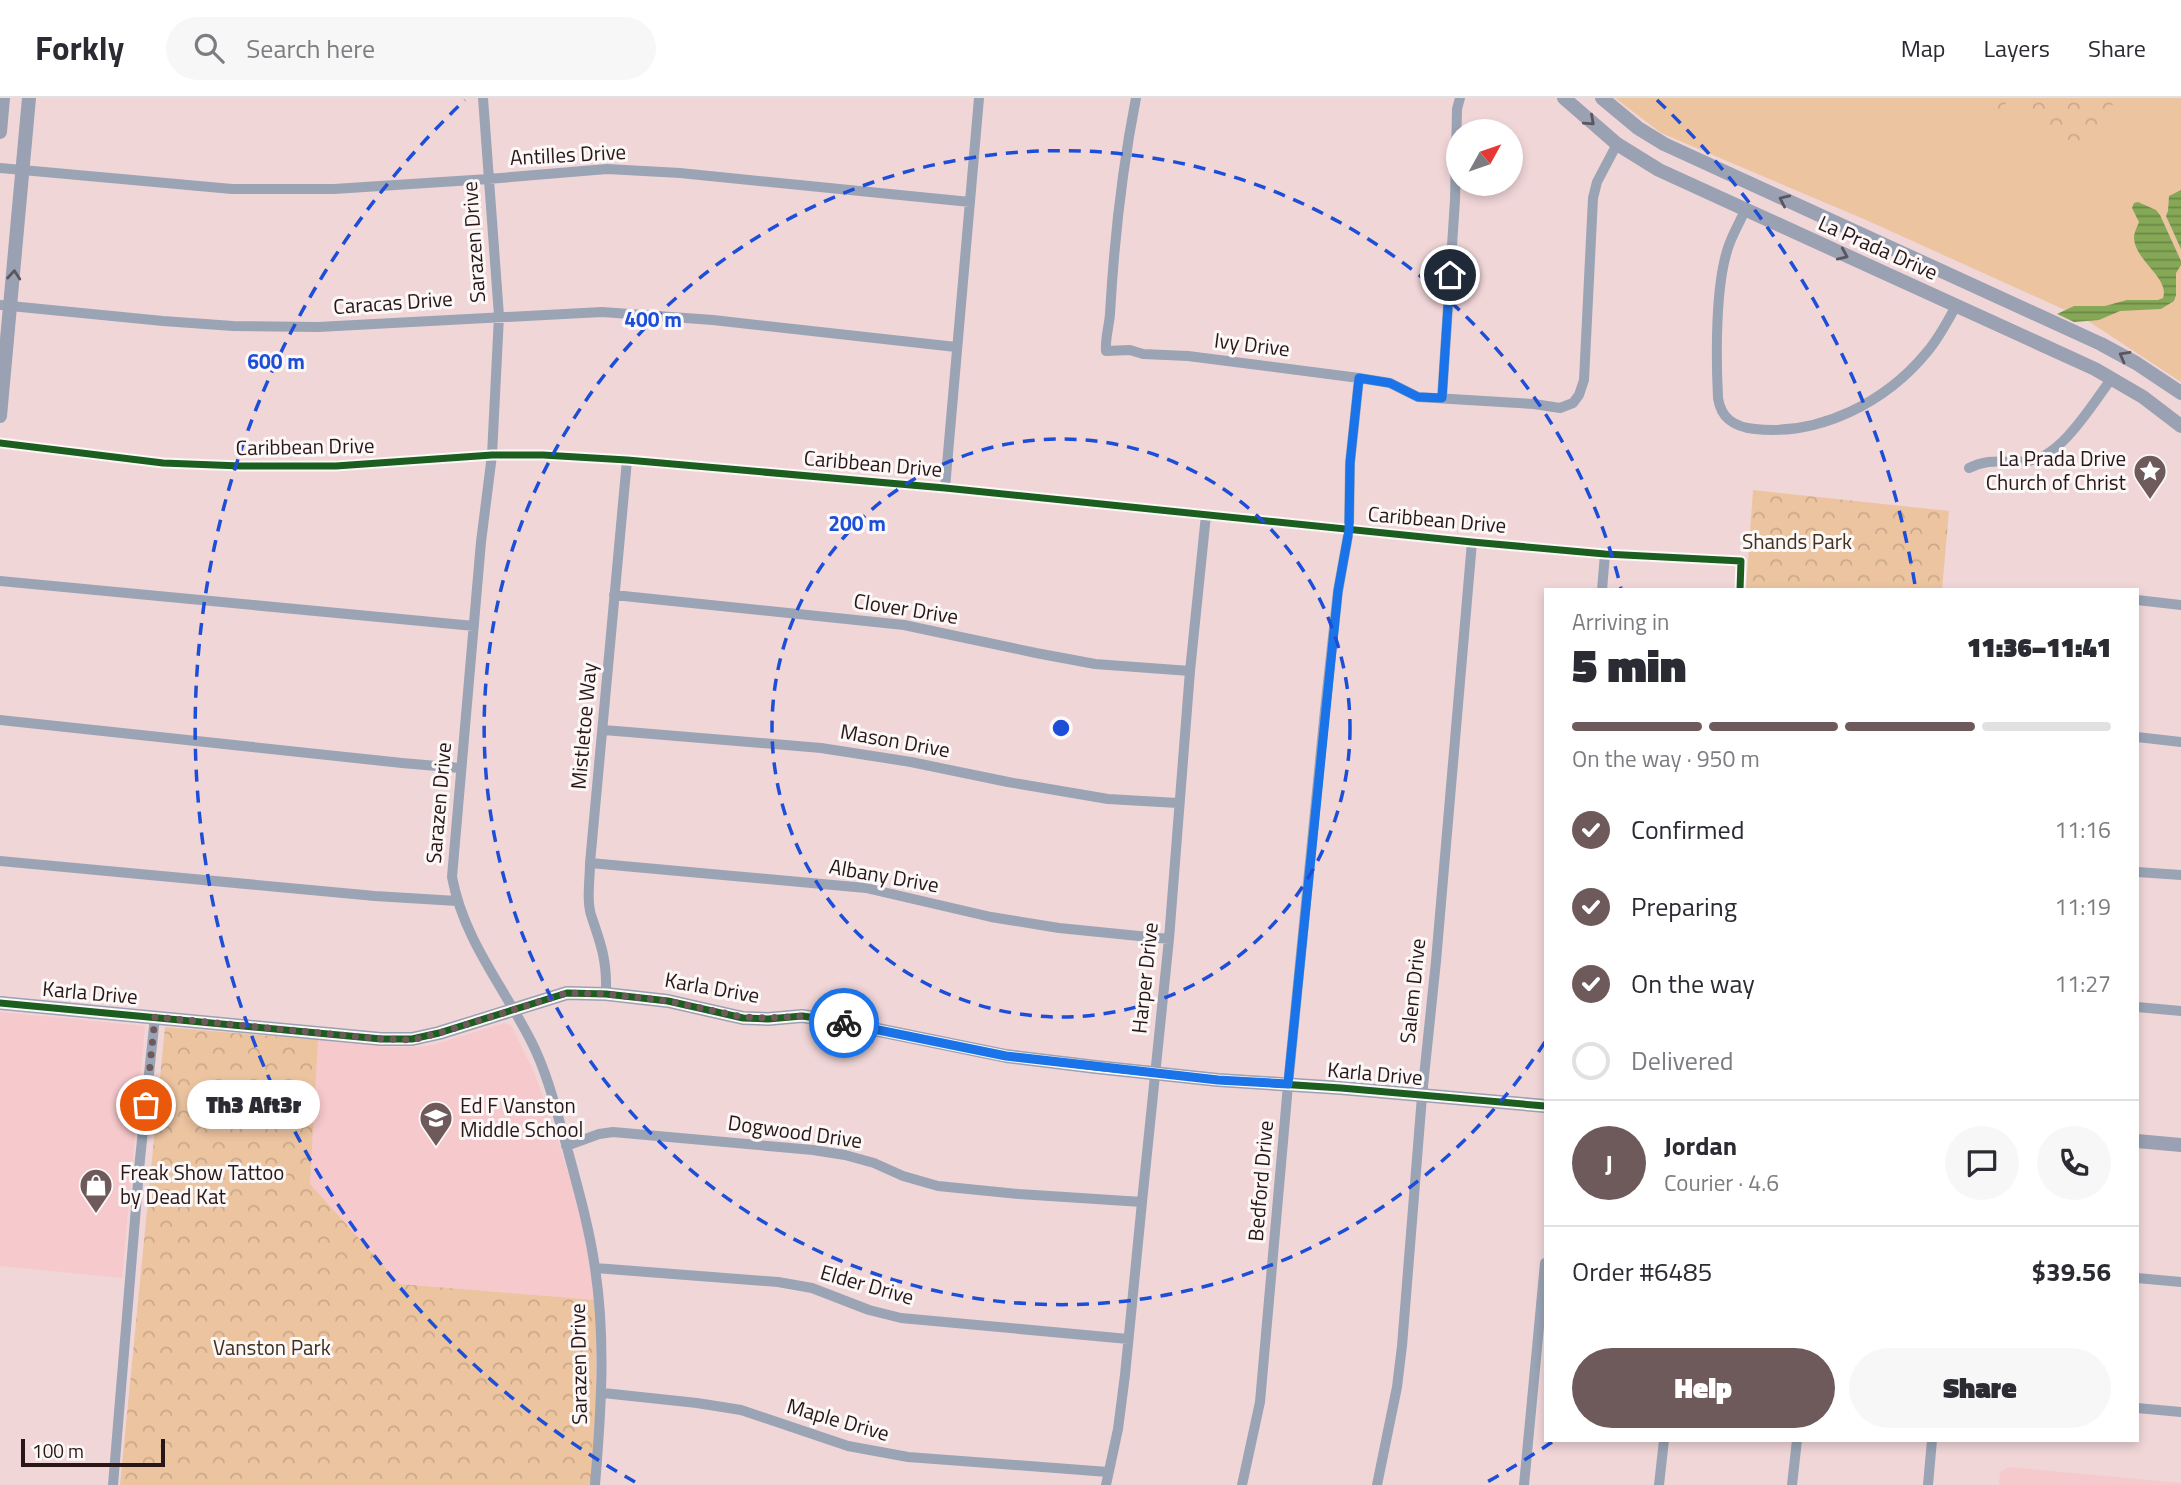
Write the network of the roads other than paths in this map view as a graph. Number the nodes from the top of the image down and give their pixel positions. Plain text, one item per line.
1 (3, 98) edge
2 (29, 98) edge
3 (483, 98) edge
4 (979, 98) edge
5 (1136, 98) edge
6 (1460, 98) edge
7 (1564, 98) edge
8 (1602, 98) edge
9 (0, 132) edge
10 (1617, 144) junction
11 (1675, 150) junction
12 (0, 168) edge
13 (23, 170) junction
14 (1670, 176) junction
15 (488, 179) junction
16 (970, 202) junction
17 (1745, 210) junction
18 (5, 305) edge
19 (1956, 306) junction
20 (499, 316) junction
21 (956, 347) junction
22 (1359, 378) junction
23 (2112, 378) junction
24 (2181, 393) edge
25 (1442, 398) junction
26 (0, 416) edge
27 (2181, 426) edge
28 (0, 443) edge
29 (492, 455) junction
30 (627, 460) junction
31 (1969, 468) dead end
32 (944, 488) junction
33 (1206, 515) junction
34 (1349, 530) junction
35 (1472, 542) junction
36 (1605, 554) junction
37 (0, 580) edge
38 (1602, 588) edge
39 (1740, 588) edge
40 (614, 595) junction
41 (2139, 600) edge
42 (2181, 605) edge
43 (474, 626) junction
44 (1190, 671) junction
45 (0, 720) edge
46 (604, 730) junction
47 (2139, 737) edge
48 (2181, 742) edge
49 (460, 768) junction
50 (1178, 803) junction
51 (0, 861) edge
52 (590, 863) junction
53 (2139, 872) edge
54 (2181, 875) edge
55 (457, 901) junction
56 (1169, 939) junction
57 (606, 994) junction
58 (0, 1003) edge
59 (2139, 1007) edge
60 (512, 1009) junction
61 (2181, 1011) edge
62 (155, 1017) junction
63 (1154, 1073) junction
64 (1288, 1084) junction
65 (1422, 1096) junction
66 (1544, 1106) edge
67 (2139, 1141) edge
68 (2181, 1145) edge
69 (566, 1146) junction
70 (1142, 1202) junction
71 (595, 1268) junction
72 (1544, 1274) edge
73 (2139, 1278) edge
74 (2181, 1282) edge
75 (1128, 1339) junction
76 (603, 1393) junction
77 (2139, 1408) edge
78 (2181, 1412) edge
79 (1664, 1442) edge
80 (1797, 1442) edge
81 (1932, 1442) edge
82 (1108, 1472) junction
83 (113, 1485) edge
84 (595, 1485) edge
85 (1106, 1485) edge
86 (1242, 1485) edge
87 (1377, 1485) edge
88 (1524, 1485) edge
89 (1659, 1485) edge
90 (1792, 1485) edge
91 (1928, 1485) edge

1 - 9 main road
2 - 13 main road
3 - 15 street, Sarazen Drive
4 - 16 street
5 - 22 street, Ivy Drive
6 - 25 street
7 -> 10 main road, La Prada Drive
8 - 11 main road, La Prada Drive
10 - 14 main road, La Prada Drive
10 - 25 street, Ivy Drive
11 - 14 main road
24 -> 11 main road, La Prada Drive
12 - 13 street, Antilles Drive
13 - 15 street, Antilles Drive
18 -> 13 main road
14 - 17 main road, La Prada Drive
15 - 16 street, Antilles Drive
15 - 20 street, Sarazen Drive
16 - 21 street
17 -> 19 main road, La Prada Drive
17 - 19 street
18 - 20 street, Caracas Drive
18 - 26 main road
19 - 23 main road, La Prada Drive
20 - 21 street, Caracas Drive
20 - 29 street, Sarazen Drive
21 - 32 street
22 - 25 street, Ivy Drive
22 - 34 street, Bedford Drive
23 - 27 main road, La Prada Drive
23 - 31 street
28 - 29 street, Caribbean Drive
29 - 30 street, Caribbean Drive
29 - 43 street, Sarazen Drive
30 - 32 street, Caribbean Drive
30 - 40 street, Mistletoe Way
32 - 33 street, Caribbean Drive
33 - 34 street, Caribbean Drive
33 - 44 street, Harper Drive
34 - 35 street, Caribbean Drive
34 - 64 street, Bedford Drive
35 - 36 street, Caribbean Drive
35 - 65 street, Salem Drive
36 - 38 street
36 - 39 street, Caribbean Drive
37 - 43 street
40 - 44 street, Clover Drive
40 - 46 street, Mistletoe Way
41 - 42 street
43 - 49 street, Sarazen Drive
44 - 50 street, Harper Drive
45 - 49 street
46 - 50 street, Mason Drive
46 - 52 street, Mistletoe Way
47 - 48 street
49 - 55 street, Sarazen Drive
50 - 56 street, Harper Drive
51 - 55 street
52 - 56 street, Albany Drive
52 - 57 street, Mistletoe Way
53 - 54 street
55 - 60 street, Sarazen Drive
56 - 63 street, Harper Drive
57 - 60 main road, Karla Drive
57 - 63 main road, Karla Drive
58 - 62 main road, Karla Drive
59 - 61 street
60 - 62 main road, Karla Drive
60 - 69 street, Sarazen Drive
62 - 83 street
63 - 64 main road, Karla Drive
63 - 70 street, Harper Drive
64 - 65 main road, Karla Drive
64 - 86 street, Bedford Drive
65 - 66 main road, Karla Drive
65 - 87 street, Salem Drive
67 - 68 main road
69 - 70 street, Dogwood Drive
69 - 71 street, Sarazen Drive
70 - 75 street, Harper Drive
71 - 75 street, Elder Drive
71 - 76 street, Sarazen Drive
72 - 88 street
73 - 74 street
75 - 82 street, Harper Drive
76 - 82 street, Maple Drive
76 - 84 street, Sarazen Drive
77 - 78 street
79 - 89 street
80 - 90 street
81 - 91 street
82 - 85 street, Harper Drive

